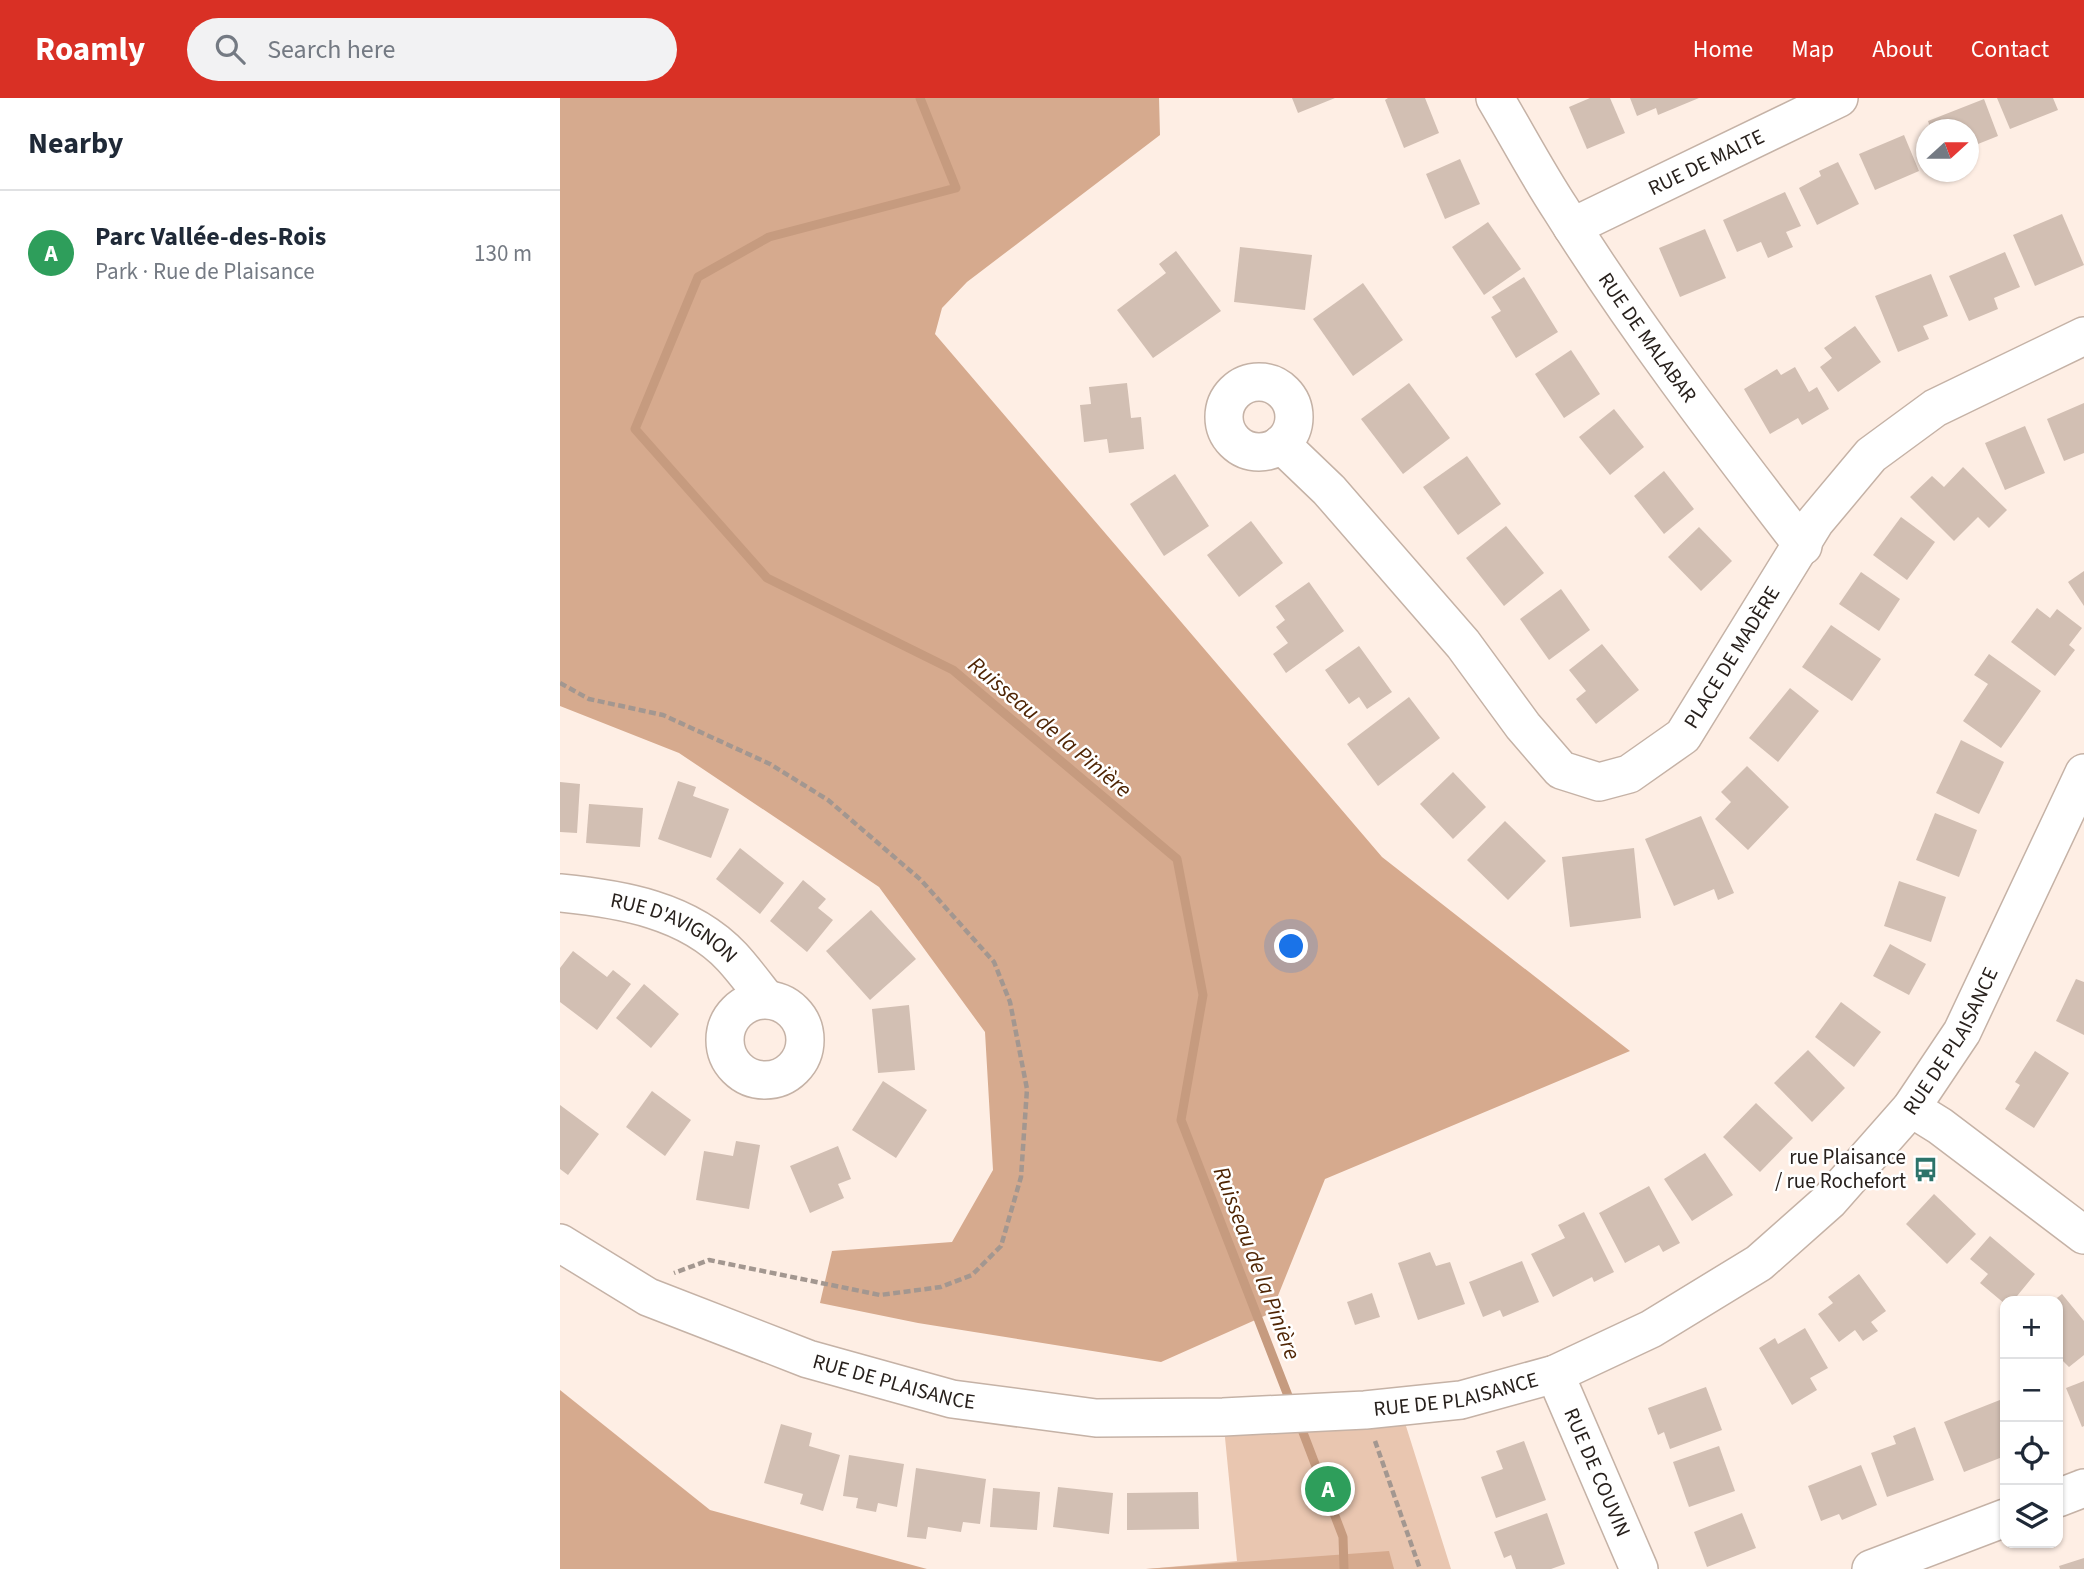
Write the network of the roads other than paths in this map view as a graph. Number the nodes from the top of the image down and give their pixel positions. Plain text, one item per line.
1 (1839, 98) edge
2 (1501, 108) edge
3 (1573, 227) junction
4 (2084, 336) edge
5 (1282, 444) dead end
6 (1803, 546) junction
7 (2084, 773) edge
8 (560, 893) edge
9 (766, 999) dead end
10 (1911, 1108) junction
11 (2084, 1235) edge
12 (560, 1243) edge
13 (1555, 1374) junction
14 (2084, 1488) edge
15 (2063, 1496) edge
16 (2000, 1520) edge
17 (1639, 1569) edge
18 (1871, 1569) edge

1 - 3 street, RUE DE MALTE
2 - 3 street, RUE DE MALABAR
3 - 6 street, RUE DE MALABAR
4 - 6 street, PLACE DE MADÈRE
5 - 6 street, PLACE DE MADÈRE
7 - 10 street, RUE DE PLAISANCE
8 - 9 street, RUE D'AVIGNON
10 - 11 street
10 - 13 street, RUE DE PLAISANCE
12 - 13 street, RUE DE PLAISANCE
13 - 17 street, RUE DE COUVIN
14 - 15 street
16 - 18 street

